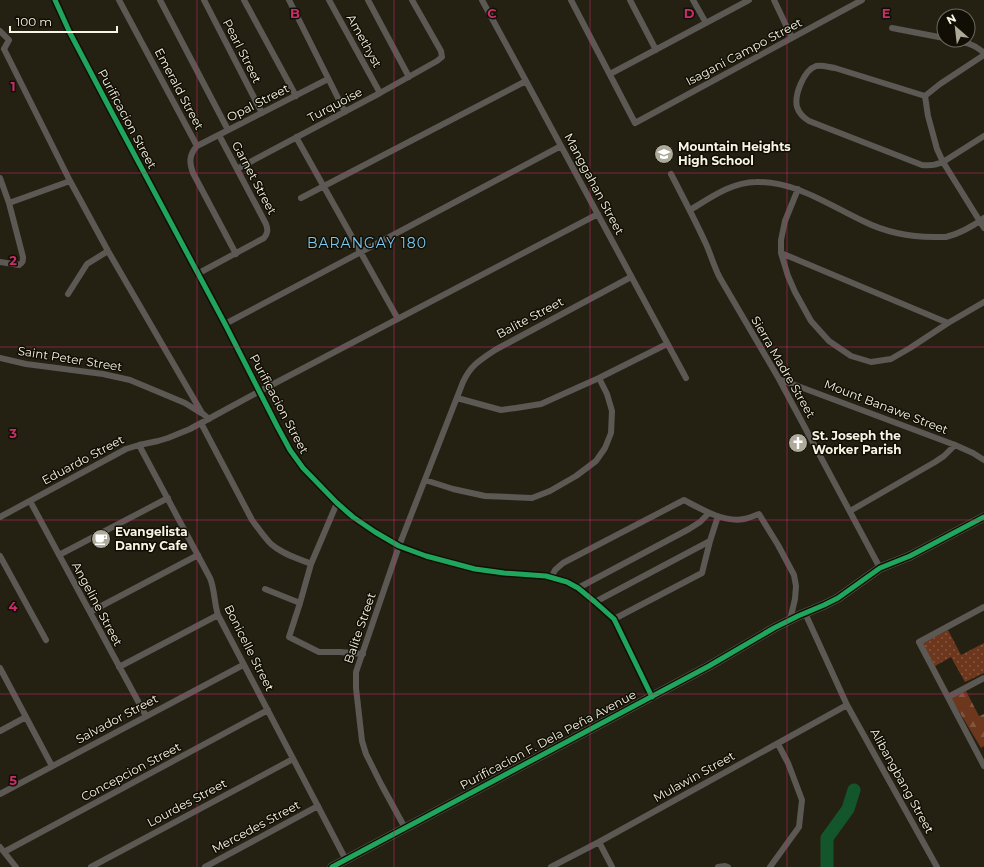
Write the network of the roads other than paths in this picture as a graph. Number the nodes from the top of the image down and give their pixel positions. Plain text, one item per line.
1 (55, 0) edge
2 (119, 0) edge
3 (160, 0) edge
4 (204, 0) edge
5 (244, 0) edge
6 (288, 0) edge
7 (329, 0) edge
8 (368, 0) edge
9 (412, 0) edge
10 (482, 0) edge
11 (571, 0) edge
12 (630, 0) edge
13 (693, 0) edge
14 (749, 0) edge
15 (774, 0) edge
16 (862, 0) edge
17 (706, 23) junction
18 (892, 28) dead end
19 (0, 31) edge
20 (936, 36) edge
21 (792, 38) junction
22 (976, 46) edge
23 (2, 49) edge
24 (656, 50) junction
25 (984, 54) edge
26 (610, 74) junction
27 (409, 77) junction
28 (328, 79) junction
29 (526, 81) junction
30 (380, 93) junction
31 (296, 96) junction
32 (925, 96) junction
33 (345, 112) junction
34 (262, 113) junction
35 (228, 130) junction
36 (219, 135) junction
37 (984, 136) edge
38 (296, 137) junction
39 (197, 146) junction
40 (561, 146) junction
41 (943, 162) junction
42 (237, 169) junction
43 (671, 174) dead end
44 (0, 178) edge
45 (70, 181) junction
46 (324, 186) junction
47 (798, 189) junction
48 (301, 198) dead end
49 (9, 203) junction
50 (690, 210) junction
51 (598, 214) junction
52 (982, 220) edge
53 (984, 228) edge
54 (108, 251) junction
55 (361, 252) junction
56 (781, 253) junction
57 (236, 254) junction
58 (0, 262) edge
59 (199, 274) junction
60 (631, 276) junction
61 (68, 294) dead end
62 (984, 302) edge
63 (398, 319) junction
64 (948, 323) junction
65 (225, 324) junction
66 (667, 344) junction
67 (0, 358) edge
68 (599, 378) junction
69 (686, 378) dead end
70 (779, 379) junction
71 (260, 391) junction
72 (457, 398) junction
73 (202, 414) junction
74 (209, 419) junction
75 (201, 423) junction
76 (139, 444) junction
77 (955, 445) junction
78 (984, 460) edge
79 (425, 480) junction
80 (168, 498) junction
81 (30, 501) junction
82 (337, 503) junction
83 (850, 511) junction
84 (709, 513) junction
85 (718, 516) junction
86 (0, 517) edge
87 (984, 517) edge
88 (710, 541) junction
89 (399, 546) junction
90 (59, 555) junction
91 (198, 555) junction
92 (0, 556) edge
93 (311, 564) junction
94 (880, 568) junction
95 (551, 578) junction
96 (578, 588) junction
97 (265, 589) dead end
98 (595, 602) junction
99 (300, 604) junction
100 (984, 607) edge
101 (90, 612) junction
102 (804, 613) junction
103 (218, 615) junction
104 (614, 619) junction
105 (790, 620) junction
106 (46, 640) dead end
107 (363, 654) junction
108 (244, 665) junction
109 (119, 667) junction
110 (0, 668) edge
111 (984, 678) edge
112 (652, 697) junction
113 (948, 697) junction
114 (847, 705) junction
115 (268, 710) junction
116 (146, 716) junction
117 (26, 717) junction
118 (0, 731) edge
119 (778, 744) junction
120 (984, 750) edge
121 (978, 753) junction
122 (293, 759) junction
123 (52, 766) junction
124 (984, 766) edge
125 (0, 794) edge
126 (318, 806) junction
127 (405, 828) junction
128 (599, 842) junction
129 (2, 850) edge
130 (346, 860) junction
131 (16, 867) edge
132 (91, 867) edge
133 (205, 867) edge
134 (332, 867) edge
135 (551, 867) edge
136 (612, 867) edge
137 (718, 867) edge
138 (728, 867) edge
139 (770, 867) edge
140 (936, 867) edge

1 - 59 street, Purificacion Street
2 - 39 street, Emerald Street
3 - 35 street
4 - 34 street, Pearl Street
5 - 31 street
6 - 28 street
7 - 30 street, Amethyst
8 - 27 street
9 - 27 street, Turquoise
10 - 29 street, Manggahan Street
11 - 26 street
12 - 24 street
13 - 17 street
14 - 17 street
15 - 21 street
16 - 21 street, Isagani Campo Street
17 - 24 street
18 - 20 street
19 - 23 street
21 - 26 street, Isagani Campo Street
22 - 25 street
23 - 45 street
24 - 26 street
25 - 32 street
27 - 30 street, Turquoise
28 - 31 street, Opal Street
28 - 33 street
29 - 40 street, Manggahan Street
29 - 46 street
30 - 33 street, Turquoise
31 - 34 street, Opal Street
32 - 41 street
32 - 41 street
33 - 38 street, Turquoise
34 - 35 street, Opal Street
35 - 36 street, Opal Street
36 - 39 street, Opal Street
36 - 42 street, Garnet Street
37 - 41 street
38 - 42 street, Turquoise
38 - 46 street
39 - 57 street, Emerald Street
40 - 51 street, Manggahan Street
40 - 55 street
41 - 52 street
42 - 57 street, Garnet Street
43 - 50 street, Sierra Madre Street
44 - 49 street
45 - 49 street
45 - 54 street
46 - 48 street
46 - 55 street
47 - 50 street
47 - 52 street
47 - 56 street
49 - 58 street
50 - 70 street, Sierra Madre Street
51 - 60 street, Manggahan Street
51 - 63 street, Eduardo Street
52 - 53 street
54 - 61 street
54 - 73 street
55 - 63 street
55 - 65 street
56 - 64 street
56 - 64 street
57 - 59 street
59 - 65 street, Purificacion Street
60 - 66 street, Manggahan Street
60 - 72 street, Balite Street
62 - 64 street
63 - 71 street, Eduardo Street
65 - 71 street, Purificacion Street
66 - 68 street
66 - 69 street, Manggahan Street
67 - 73 street, Saint Peter Street
68 - 72 street
68 - 79 street
70 - 77 street, Mount Banawe Street
70 - 83 street, Sierra Madre Street
71 - 74 street, Eduardo Street
71 - 82 street, Purificacion Street
72 - 79 street, Balite Street
73 - 74 street, Saint Peter Street
74 - 75 street, Eduardo Street
75 - 76 street, Eduardo Street
75 - 93 street
76 - 80 street, Bonicelle Street
76 - 81 street, Eduardo Street
77 - 78 street, Mount Banawe Street
77 - 83 street
79 - 89 street, Balite Street
80 - 90 street
80 - 91 street, Bonicelle Street
81 - 86 street, Eduardo Street
81 - 90 street, Angeline Street
82 - 89 street, Purificacion Street
82 - 93 street
83 - 94 street, Sierra Madre Street
84 - 85 street
84 - 95 street
84 - 96 street
85 - 88 street
85 - 105 street
87 - 94 street, Purificacion F. Dela Peña Avenue
88 - 98 street
88 - 104 street
89 - 95 street, Purificacion Street
89 - 107 street, Balite Street
90 - 101 street, Angeline Street
91 - 101 street
91 - 103 street, Bonicelle Street
92 - 106 street
93 - 99 street
94 - 102 street, Purificacion F. Dela Peña Avenue
95 - 96 street, Purificacion Street
96 - 98 street, Purificacion Street
97 - 99 street
98 - 104 street, Purificacion Street
99 - 107 street
100 - 113 street
101 - 109 street, Angeline Street
102 - 105 street, Purificacion F. Dela Peña Avenue
102 - 114 street, Alibangbang Street
103 - 108 street, Bonicelle Street
103 - 109 street
104 - 112 street, Purificacion Street
105 - 112 street, Purificacion F. Dela Peña Avenue
107 - 127 street, Balite Street
108 - 115 street, Bonicelle Street
108 - 116 street, Salvador Street
109 - 116 street, Angeline Street
110 - 117 street
111 - 113 street
112 - 127 street, Purificacion F. Dela Peña Avenue
113 - 121 street
114 - 119 street, Mulawin Street
114 - 140 street, Alibangbang Street
115 - 122 street, Bonicelle Street
115 - 129 street, Concepcion Street
116 - 123 street, Salvador Street
117 - 118 street
117 - 123 street
119 - 128 street, Mulawin Street
119 - 139 street
120 - 121 street
121 - 124 street
122 - 126 street, Bonicelle Street
122 - 132 street, Lourdes Street
123 - 125 street, Salvador Street
126 - 130 street, Bonicelle Street
126 - 133 street, Mercedes Street
127 - 130 street, Purificacion F. Dela Peña Avenue
128 - 135 street, Mulawin Street
128 - 136 street
129 - 131 street
130 - 134 street, Purificacion F. Dela Peña Avenue
137 - 138 street

